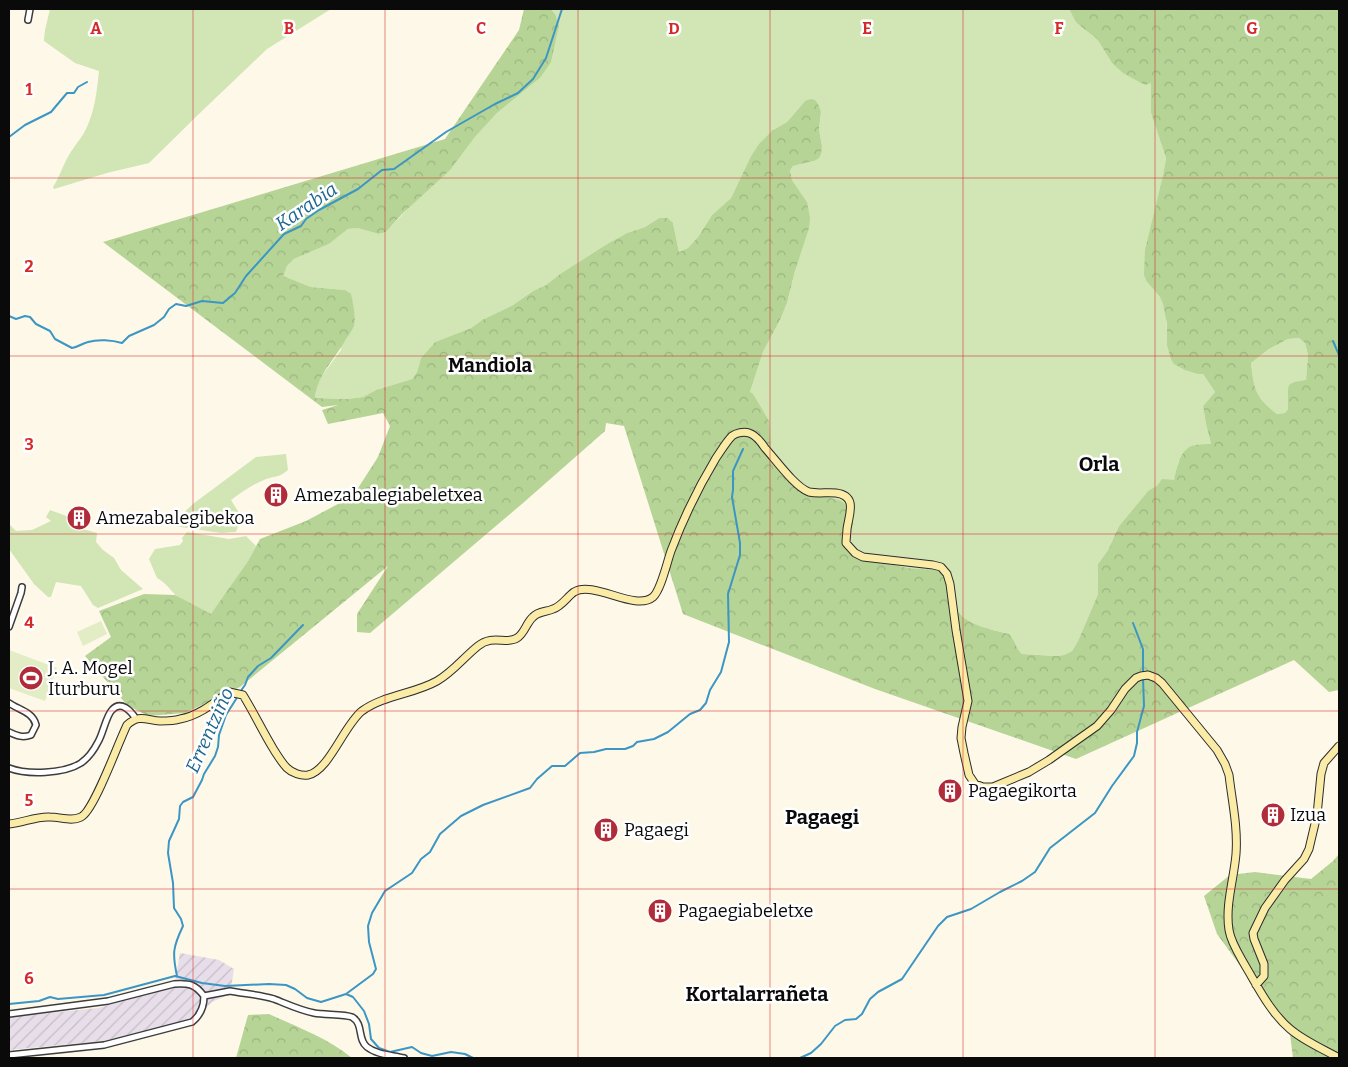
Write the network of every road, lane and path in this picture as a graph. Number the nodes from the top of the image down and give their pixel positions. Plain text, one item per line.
1 (30, 9) edge
2 (28, 20) dead end
3 (22, 587) dead end
4 (9, 627) edge
5 (9, 703) edge
6 (136, 719) junction
7 (9, 732) edge
8 (1339, 746) edge
9 (9, 768) edge
10 (9, 824) edge
11 (1256, 985) junction
12 (204, 996) junction
13 (9, 1014) edge
14 (9, 1055) edge
15 (404, 1058) edge
16 (1339, 1058) edge

1 - 2 street
3 - 4 street
5 - 7 street
6 - 9 street
6 - 10 street
6 - 11 street
8 - 11 street
11 - 16 street
12 - 13 street
12 - 14 street
12 - 15 street

